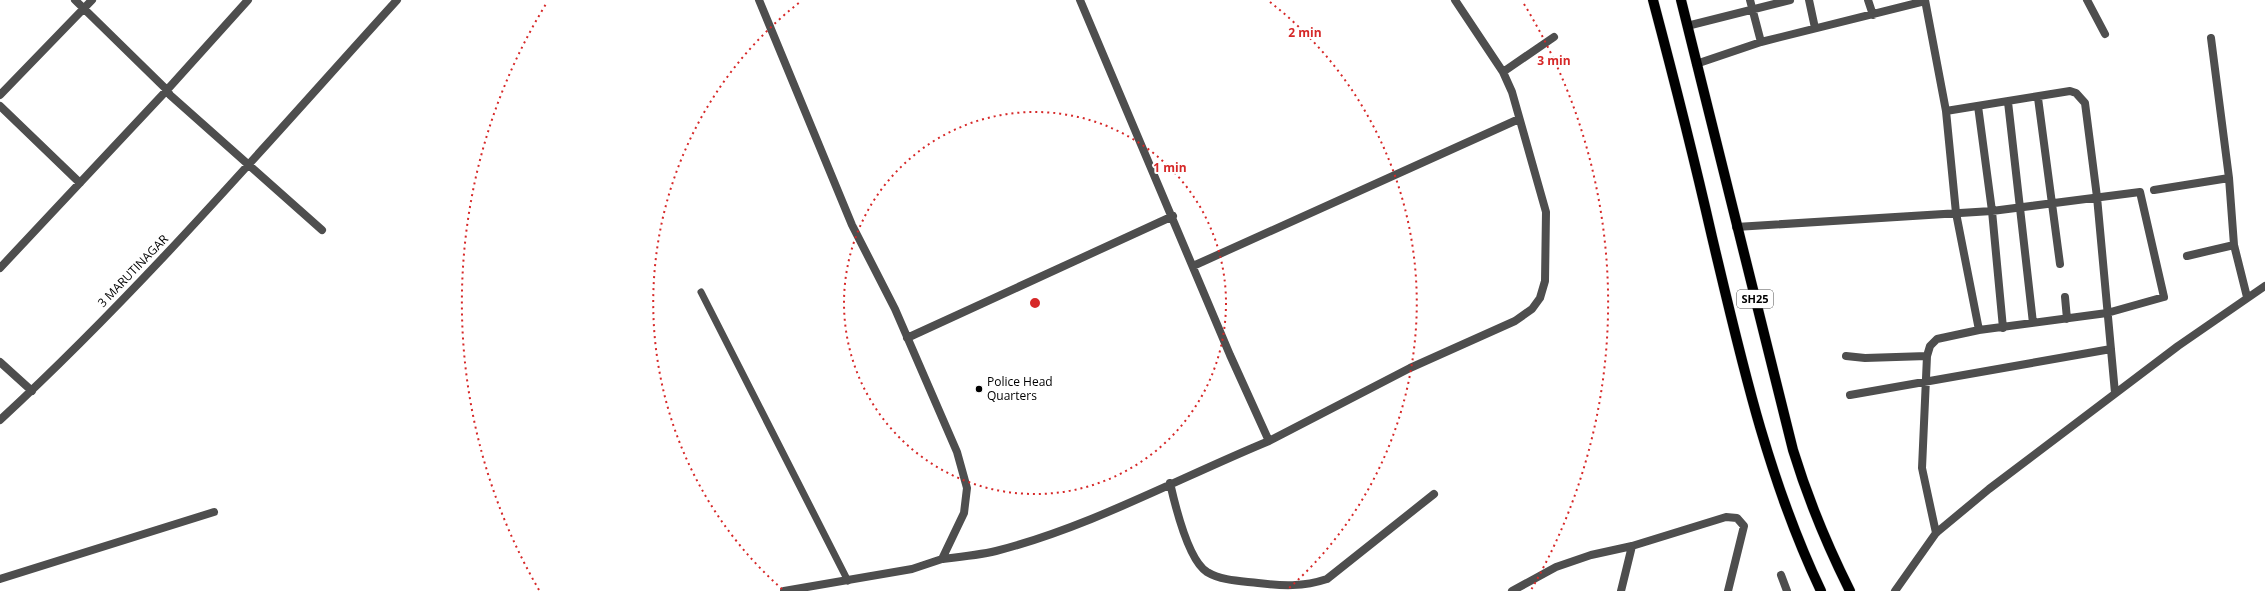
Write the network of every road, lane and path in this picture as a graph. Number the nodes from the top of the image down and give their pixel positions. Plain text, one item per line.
1 (75, 0) edge
2 (92, 0) edge
3 (248, 0) edge
4 (397, 0) edge
5 (760, 0) edge
6 (1080, 0) edge
7 (1455, 0) edge
8 (1653, 0) edge
9 (1681, 0) edge
10 (1750, 0) edge
11 (1790, 0) edge
12 (1809, 0) edge
13 (1868, 0) edge
14 (2087, 0) edge
15 (1925, 1) edge
16 (84, 9) junction
17 (1752, 10) junction
18 (1873, 15) junction
19 (1687, 26) junction
20 (1816, 28) junction
21 (2105, 34) dead end
22 (1554, 37) dead end
23 (2211, 38) dead end
24 (1761, 42) junction
25 (1696, 64) junction
26 (1503, 72) junction
27 (167, 90) junction
28 (0, 95) edge
29 (2038, 98) junction
30 (2008, 102) junction
31 (0, 106) edge
32 (1978, 106) junction
33 (1946, 112) junction
34 (1519, 119) junction
35 (248, 165) junction
36 (2229, 178) junction
37 (80, 183) junction
38 (2154, 190) dead end
39 (2097, 197) junction
40 (2053, 203) junction
41 (2021, 206) junction
42 (1992, 211) junction
43 (1956, 213) junction
44 (1173, 216) junction
45 (1736, 227) junction
46 (322, 230) dead end
47 (2234, 245) junction
48 (2187, 256) dead end
49 (2060, 264) dead end
50 (1193, 266) junction
51 (0, 268) edge
52 (2265, 286) edge
53 (700, 292) dead end
54 (2064, 297) dead end
55 (2247, 297) junction
56 (2107, 313) junction
57 (2067, 319) junction
58 (2033, 323) junction
59 (2003, 328) junction
60 (1979, 330) junction
61 (907, 338) junction
62 (2111, 349) junction
63 (1846, 356) dead end
64 (1927, 356) junction
65 (0, 362) edge
66 (1927, 383) junction
67 (32, 390) junction
68 (2116, 394) junction
69 (1850, 395) dead end
70 (0, 420) edge
71 (1269, 441) junction
72 (1170, 483) junction
73 (1434, 494) dead end
74 (214, 512) dead end
75 (1936, 533) junction
76 (1632, 546) junction
77 (942, 559) junction
78 (1781, 575) dead end
79 (0, 579) edge
80 (848, 580) junction
81 (784, 591) edge
82 (1512, 591) edge
83 (1621, 591) edge
84 (1728, 591) edge
85 (1787, 591) edge
86 (1821, 591) edge
87 (1850, 591) edge
88 (1895, 591) edge

1 - 16 street
2 - 16 street
3 - 27 street
4 - 35 street, 3 MARUTINAGAR
5 - 61 street
6 - 44 street
7 - 26 street
8 - 86 main road, SH25
9 - 19 main road, SH25
10 - 17 street
11 - 17 street
12 - 20 street
13 - 18 street
14 - 21 street
15 - 18 street
15 - 33 street
16 - 27 street
16 - 28 street
17 - 19 street
17 - 24 street
18 - 20 street
19 - 25 main road, SH25
20 - 24 street
22 - 26 street
23 - 36 street
24 - 25 street
25 - 45 main road, SH25
26 - 34 street
27 - 35 street
27 - 37 street
29 - 30 street
29 - 39 street
29 - 40 street
30 - 32 street
30 - 41 street
31 - 37 street
32 - 33 street
32 - 42 street
33 - 43 street
34 - 50 street
34 - 71 street
35 - 46 street
35 - 67 street, 3 MARUTINAGAR
36 - 38 street
36 - 47 street
37 - 51 street
39 - 40 street
39 - 56 street
39 - 56 street
40 - 41 street
40 - 49 street
41 - 42 street
41 - 58 street
42 - 43 street
42 - 59 street
43 - 45 street
43 - 60 street
44 - 50 street
44 - 61 street
45 - 87 main road, SH25
47 - 48 street
47 - 55 street
50 - 71 street
52 - 55 street
53 - 80 lane
54 - 57 street
55 - 68 street
56 - 57 street
56 - 62 street
57 - 58 street
58 - 59 street
59 - 60 street
60 - 64 street
61 - 77 street
62 - 66 street
62 - 68 street
63 - 64 street
64 - 66 street
65 - 67 street
66 - 69 street
66 - 75 street
67 - 70 street, 3 MARUTINAGAR
68 - 75 street
71 - 72 street
72 - 73 street
72 - 77 street
74 - 79 street
75 - 88 street
76 - 82 street
76 - 83 street
76 - 84 street
77 - 80 street
78 - 85 street
80 - 81 street

